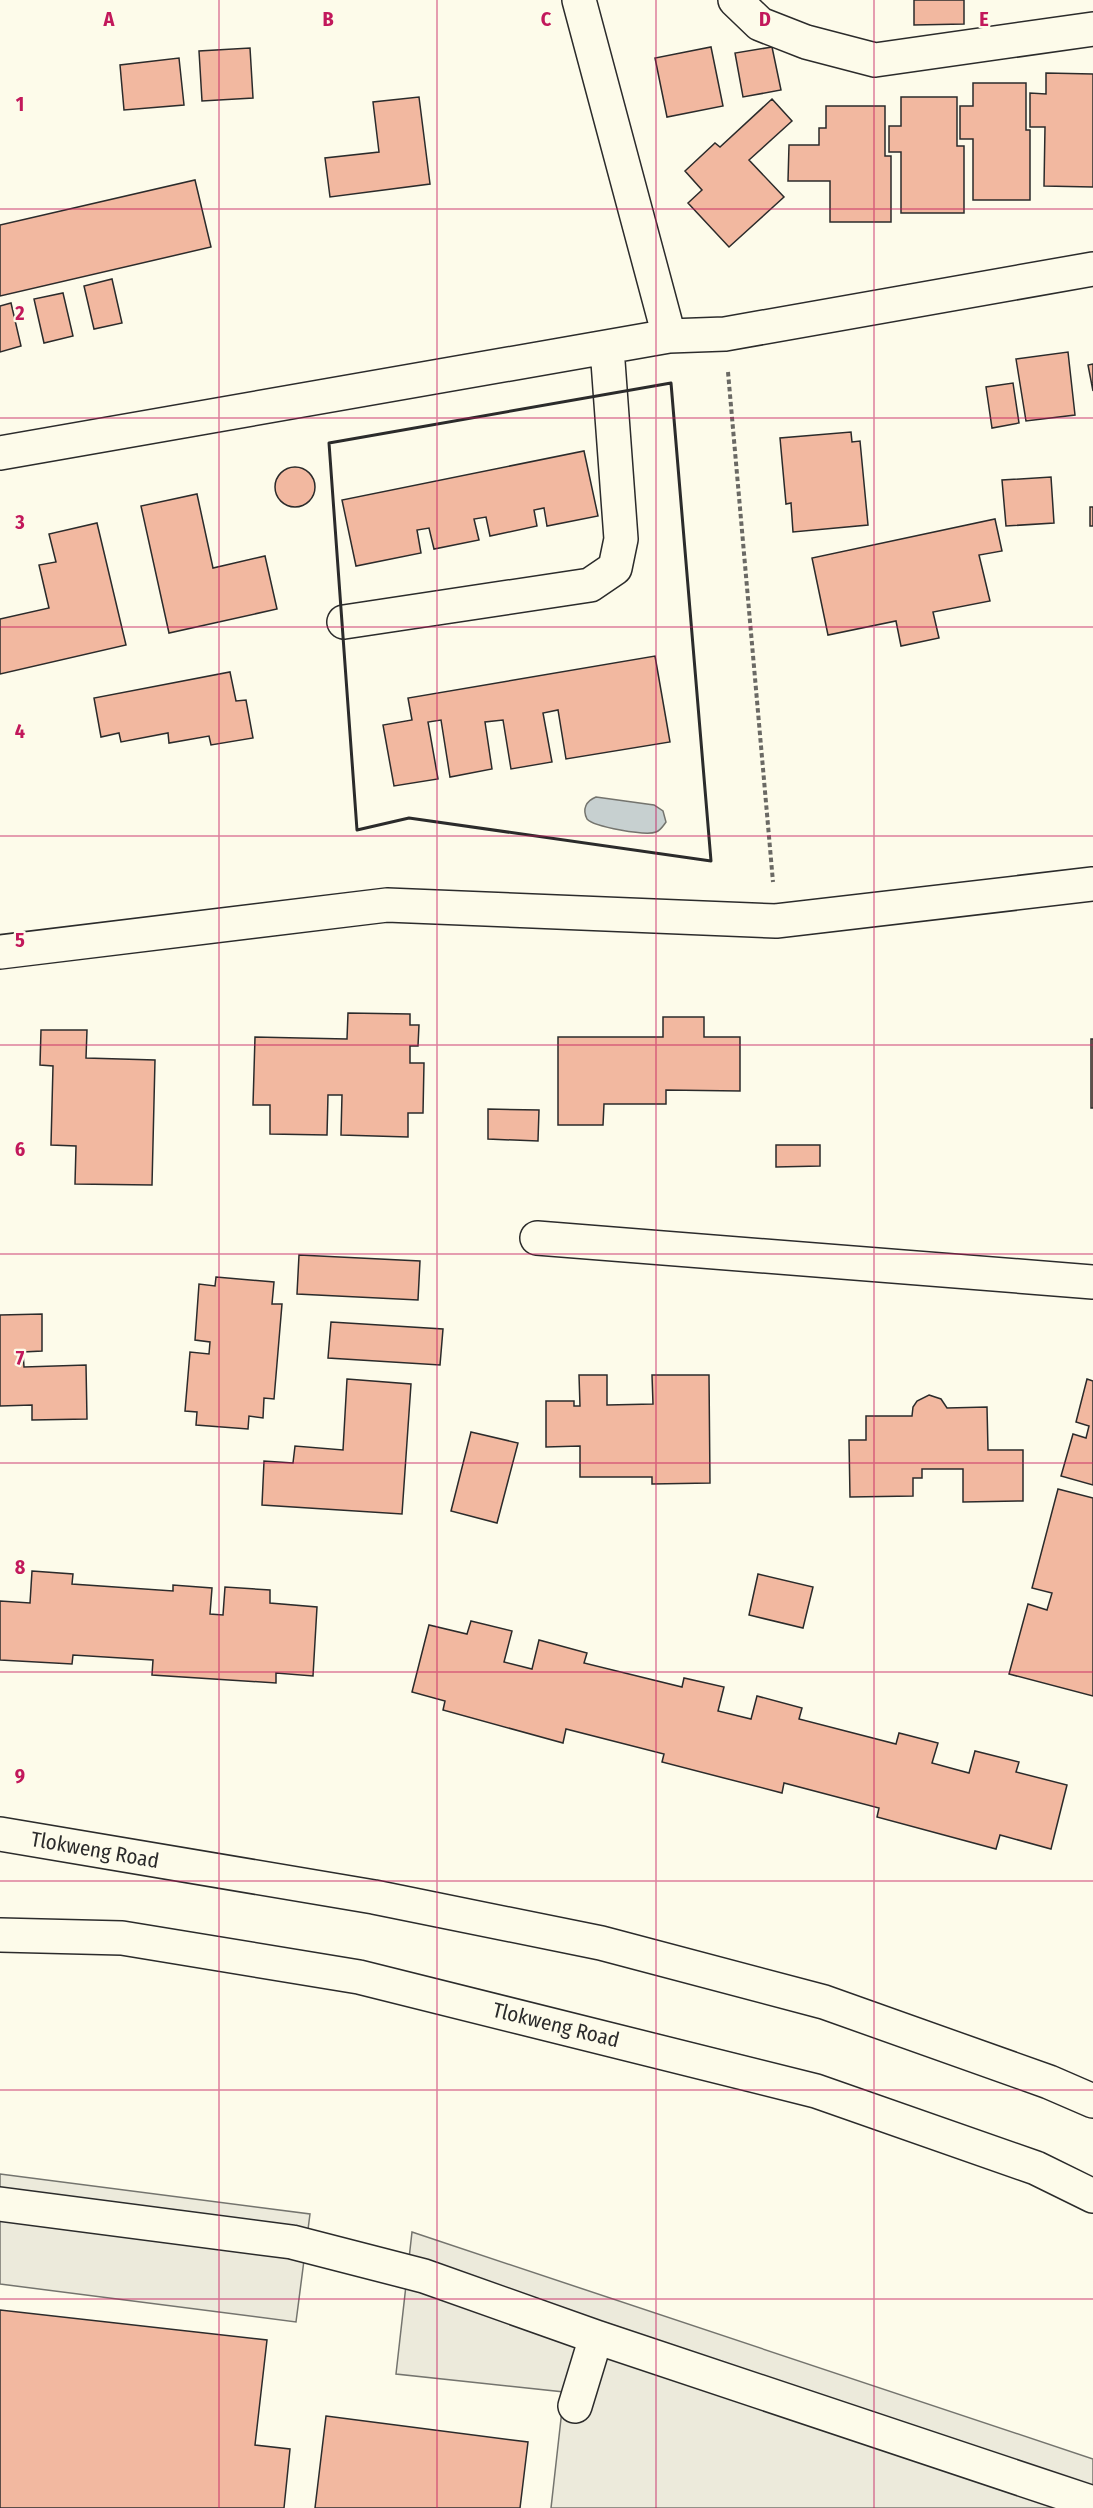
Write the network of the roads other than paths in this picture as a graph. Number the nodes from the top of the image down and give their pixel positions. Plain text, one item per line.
1 (579, 0) edge
2 (735, 0) edge
3 (1093, 30) edge
4 (1093, 269) edge
5 (669, 336) junction
6 (607, 348) junction
7 (0, 453) edge
8 (344, 622) dead end
9 (1093, 884) edge
10 (0, 952) edge
11 (537, 1238) dead end
12 (1093, 1282) edge
13 (0, 1834) edge
14 (0, 1935) edge
15 (1093, 2101) edge
16 (1093, 2196) edge
17 (0, 2204) edge
18 (596, 2337) junction
19 (575, 2406) dead end
20 (1093, 2503) edge

1 - 5 street
2 - 3 street
4 - 5 street
5 - 6 street
6 - 7 street
6 - 8 street
9 - 10 street
11 - 12 street
13 - 15 street, Tlokweng Road
14 - 16 street, Tlokweng Road
17 - 18 street
18 - 19 street
18 - 20 street

